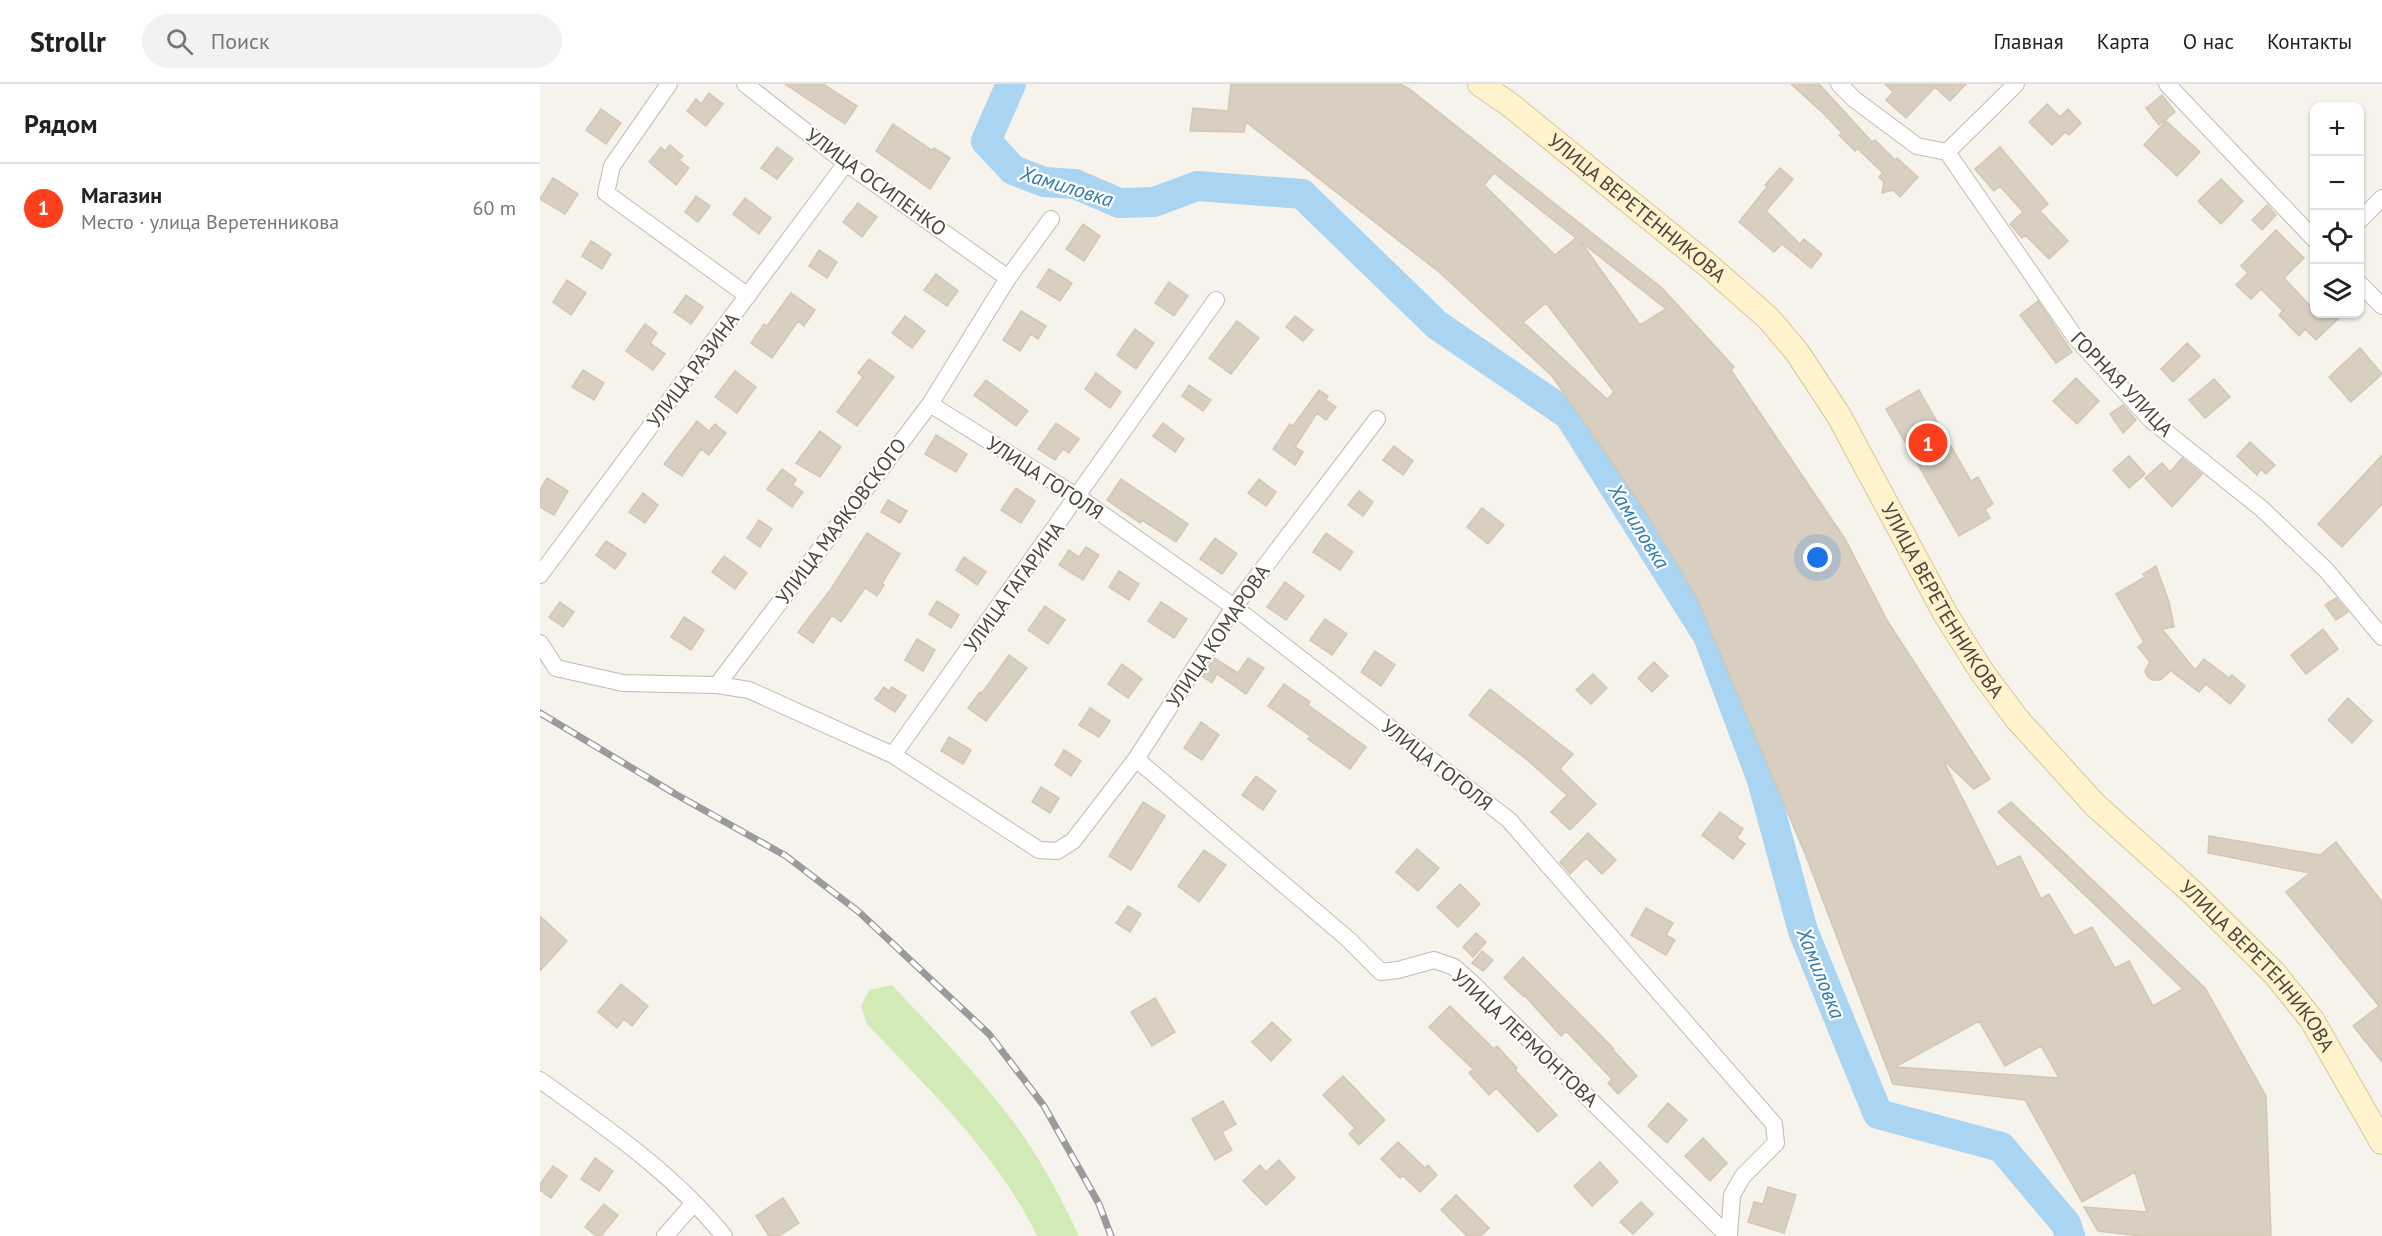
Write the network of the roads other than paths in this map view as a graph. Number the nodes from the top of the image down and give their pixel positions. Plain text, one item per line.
1 (669, 84) edge
2 (746, 84) edge
3 (1480, 84) edge
4 (1839, 84) edge
5 (2016, 84) edge
6 (2167, 84) edge
7 (1947, 152) junction
8 (846, 163) junction
9 (2382, 198) edge
10 (2364, 216) edge
11 (1051, 219) dead end
12 (2310, 235) edge
13 (1008, 278) junction
14 (2364, 288) edge
15 (748, 296) junction
16 (1216, 300) dead end
17 (2382, 306) edge
18 (930, 404) junction
19 (1377, 419) dead end
20 (1078, 497) junction
21 (540, 575) edge
22 (1234, 607) junction
23 (2382, 638) edge
24 (540, 643) edge
25 (717, 685) junction
26 (893, 755) junction
27 (1136, 759) junction
28 (540, 1080) edge
29 (2382, 1142) edge
30 (694, 1203) junction
31 (665, 1236) edge
32 (724, 1236) edge
33 (1728, 1236) edge

1 - 15 street
2 - 8 street, УЛИЦА ОСИПЕНКО
3 - 29 main road, УЛИЦА ВЕРЕТЕННИКОВА
4 - 7 street
5 - 7 street
6 - 12 street
7 - 23 street, ГОРНАЯ УЛИЦА
8 - 13 street, УЛИЦА ОСИПЕНКО
8 - 15 street, УЛИЦА РАЗИНА
9 - 10 street
11 - 13 street, УЛИЦА МАЯКОВСКОГО
13 - 18 street, УЛИЦА МАЯКОВСКОГО
14 - 17 street
15 - 21 street, УЛИЦА РАЗИНА
16 - 20 street, УЛИЦА ГАГАРИНА
18 - 20 street, УЛИЦА ГОГОЛЯ
18 - 25 street, УЛИЦА МАЯКОВСКОГО
19 - 22 street, УЛИЦА КОМАРОВА
20 - 22 street, УЛИЦА ГОГОЛЯ
20 - 26 street, УЛИЦА ГАГАРИНА
22 - 27 street, УЛИЦА КОМАРОВА
22 - 33 street, УЛИЦА ГОГОЛЯ
24 - 25 street
25 - 26 street
26 - 27 street, УЛИЦА КОМАРОВА
27 - 33 street, УЛИЦА ЛЕРМОНТОВА
28 - 30 street
30 - 31 street
30 - 32 street

